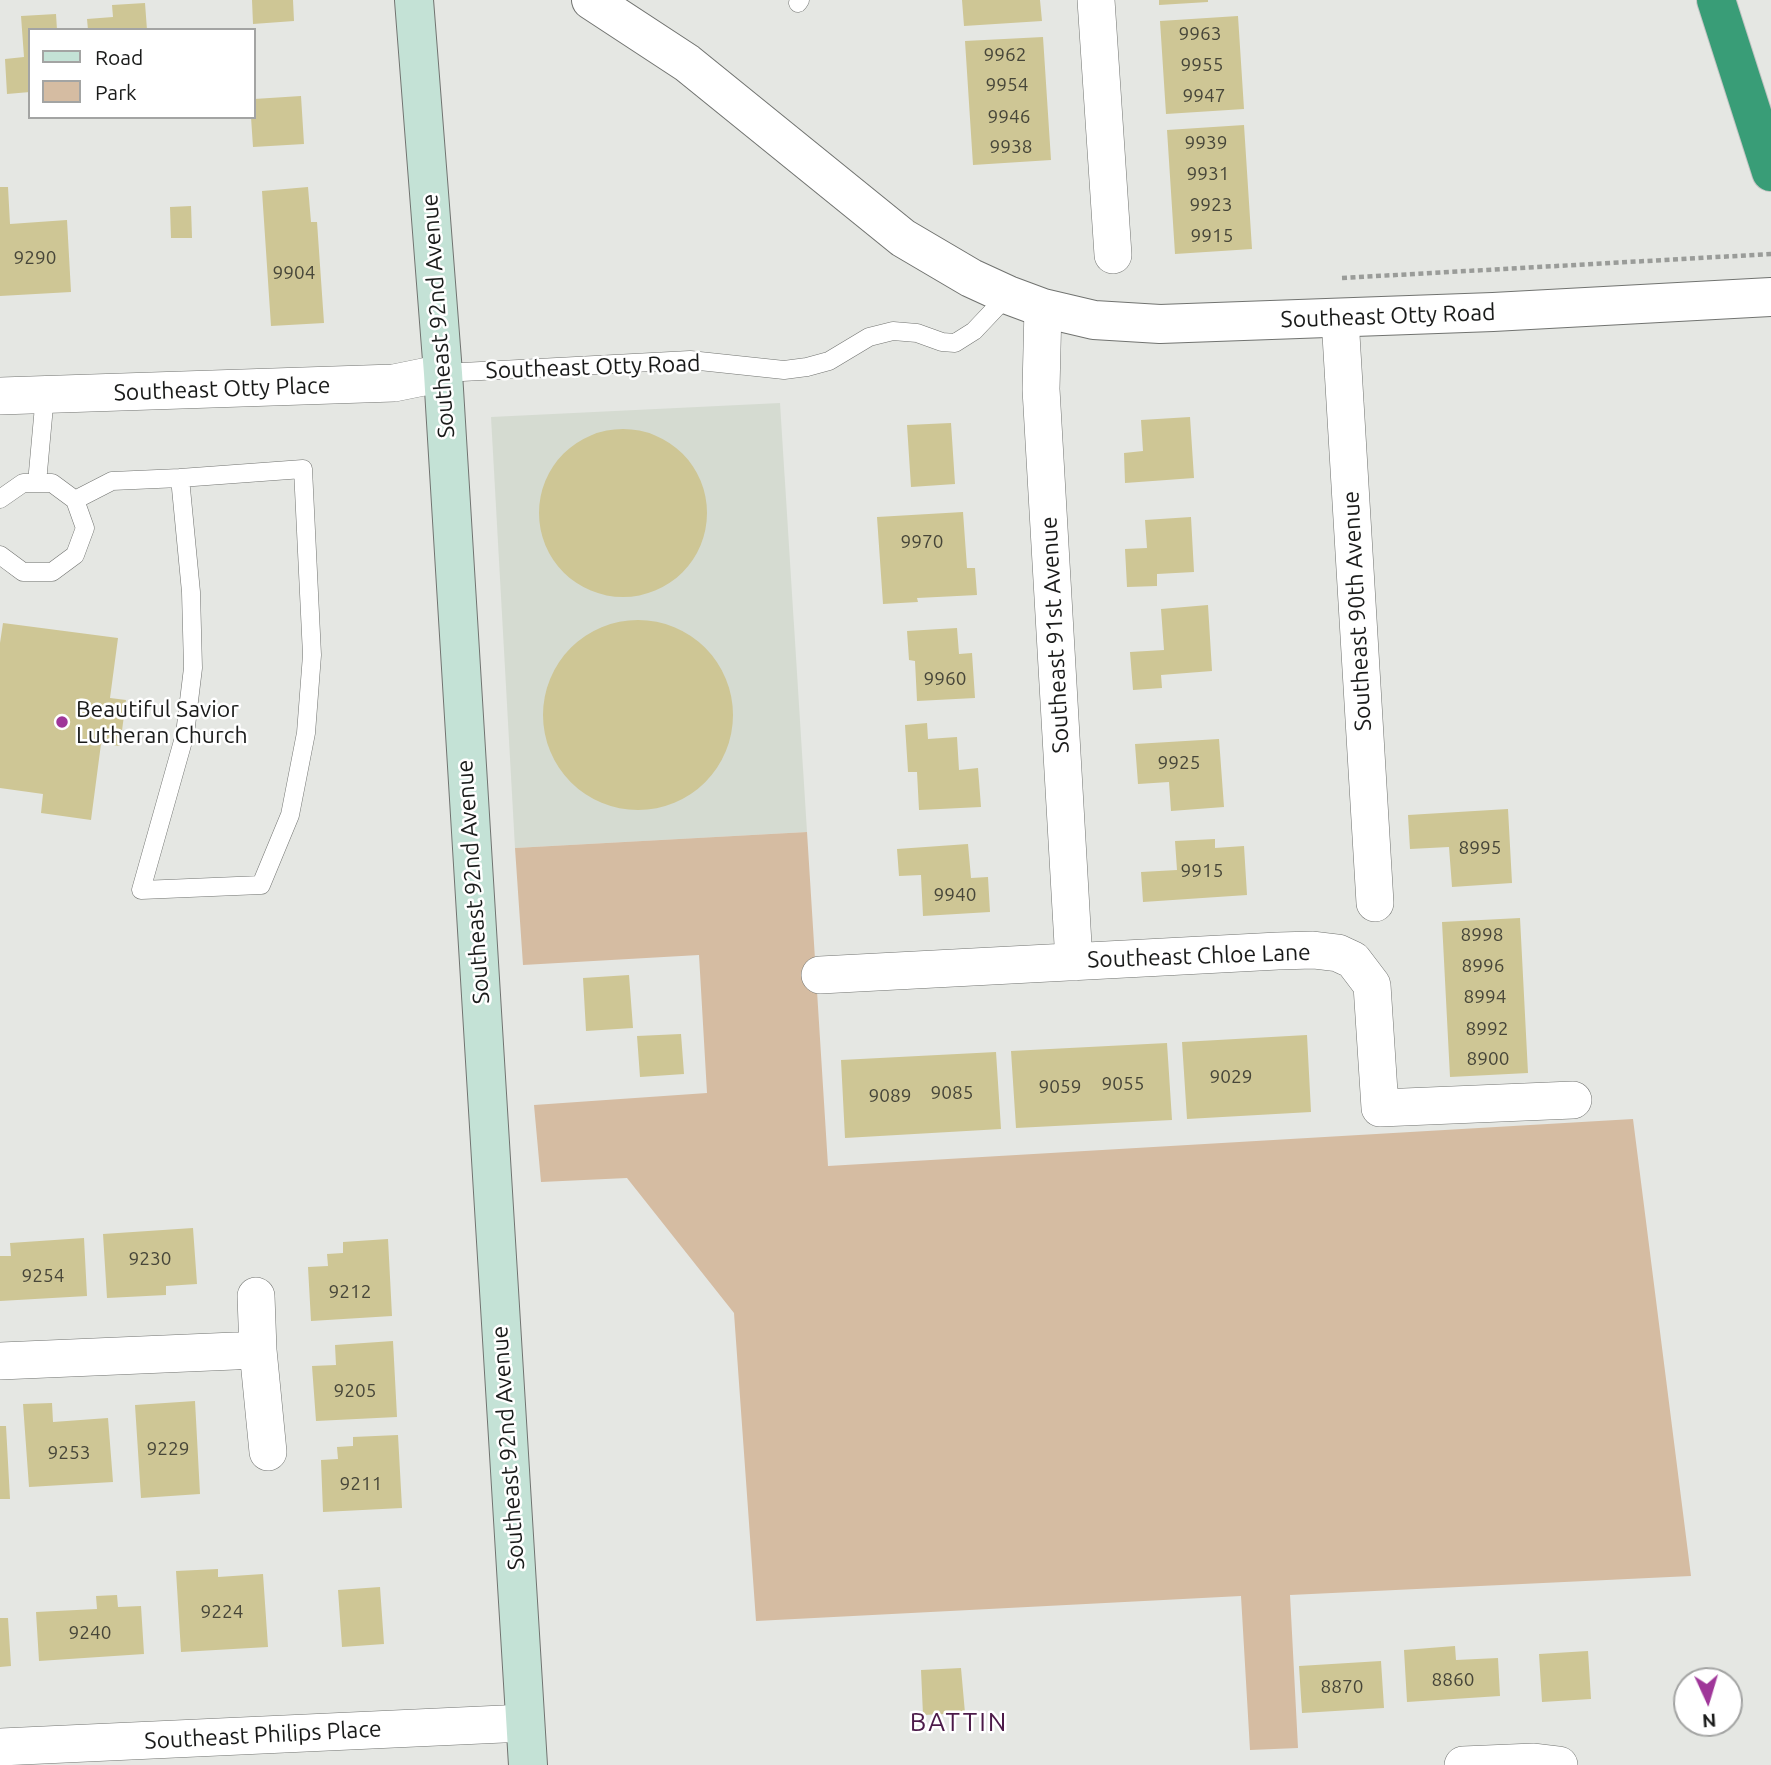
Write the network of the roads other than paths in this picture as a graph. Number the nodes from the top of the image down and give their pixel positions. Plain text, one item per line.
1 (414, 0) edge
2 (591, 0) edge
3 (1096, 0) edge
4 (1716, 0) edge
5 (1771, 172) edge
6 (1113, 255) dead end
7 (1008, 295) junction
8 (1771, 297) edge
9 (1043, 308) junction
10 (1340, 318) junction
11 (443, 373) junction
12 (45, 395) junction
13 (0, 397) edge
14 (180, 478) junction
15 (37, 483) junction
16 (0, 499) edge
17 (75, 500) junction
18 (0, 555) edge
19 (1375, 903) dead end
20 (1074, 962) junction
21 (821, 975) dead end
22 (1573, 1100) dead end
23 (256, 1296) dead end
24 (258, 1350) junction
25 (0, 1362) edge
26 (268, 1452) dead end
27 (526, 1723) junction
28 (0, 1746) edge
29 (528, 1765) edge
30 (1463, 1765) edge
31 (1559, 1765) edge

1 - 11 main road, Southeast 92nd Avenue
2 - 7 street, Southeast Otty Road
3 - 6 street
4 - 5 highway
7 - 9 street, Southeast Otty Road
7 - 11 lane, Southeast Otty Road
8 - 10 street, Southeast Otty Road
9 - 10 street, Southeast Otty Road
9 - 20 street, Southeast 91st Avenue
10 - 19 street, Southeast 90th Avenue
11 - 12 street, Southeast Otty Place
11 - 27 main road, Southeast 92nd Avenue
12 - 13 street, Southeast Otty Place
12 - 15 lane
14 - 14 lane
14 - 17 lane
15 - 16 lane
15 - 17 lane
17 - 18 lane
20 - 21 street, Southeast Chloe Lane
20 - 22 street, Southeast Chloe Lane
23 - 24 street
24 - 25 street
24 - 26 street
27 - 28 street, Southeast Philips Place
27 - 29 main road, Southeast 92nd Avenue
30 - 31 street

